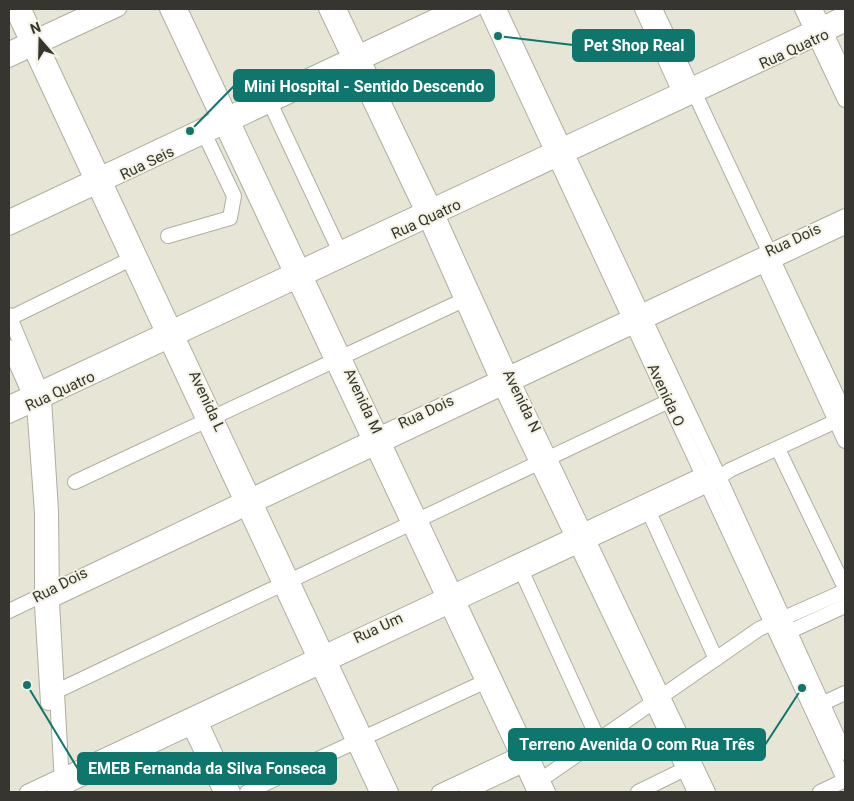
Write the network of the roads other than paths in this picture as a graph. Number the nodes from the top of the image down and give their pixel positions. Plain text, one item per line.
1 (12, 9) edge
2 (24, 9) edge
3 (95, 9) edge
4 (119, 9) edge
5 (167, 9) edge
6 (180, 9) edge
7 (326, 9) edge
8 (339, 9) edge
9 (450, 9) edge
10 (475, 9) edge
11 (486, 9) edge
12 (499, 9) edge
13 (802, 9) edge
14 (815, 9) edge
15 (652, 11) edge
16 (845, 13) edge
17 (845, 25) edge
18 (819, 31) junction
19 (34, 43) junction
20 (9, 49) edge
21 (9, 60) edge
22 (356, 60) junction
23 (845, 74) edge
24 (687, 92) junction
25 (845, 100) edge
26 (271, 105) junction
27 (226, 120) junction
28 (205, 135) junction
29 (558, 152) junction
30 (97, 181) junction
31 (429, 212) junction
32 (845, 216) edge
33 (9, 217) edge
34 (9, 228) edge
35 (845, 228) edge
36 (168, 236) dead end
37 (341, 254) junction
38 (133, 258) junction
39 (767, 258) junction
40 (299, 273) junction
41 (468, 298) junction
42 (10, 317) edge
43 (636, 319) junction
44 (170, 334) junction
45 (9, 347) edge
46 (337, 358) junction
47 (505, 381) junction
48 (37, 396) junction
49 (669, 401) junction
50 (9, 403) edge
51 (9, 416) edge
52 (842, 417) edge
53 (209, 418) junction
54 (376, 441) junction
55 (845, 441) edge
56 (778, 450) junction
57 (543, 461) junction
58 (715, 476) junction
59 (75, 482) dead end
60 (248, 502) junction
61 (649, 512) junction
62 (414, 522) junction
63 (581, 538) junction
64 (522, 572) junction
65 (286, 582) junction
66 (845, 590) edge
67 (47, 597) junction
68 (450, 600) junction
69 (845, 606) edge
70 (9, 611) edge
71 (9, 621) edge
72 (778, 621) junction
73 (784, 634) junction
74 (716, 659) junction
75 (322, 660) junction
76 (482, 683) junction
77 (57, 691) junction
78 (845, 693) edge
79 (658, 699) junction
80 (818, 706) junction
81 (193, 721) junction
82 (360, 740) junction
83 (599, 741) junction
84 (845, 753) edge
85 (524, 758) junction
86 (690, 767) junction
87 (542, 779) junction
88 (845, 781) edge
89 (58, 787) edge
90 (27, 792) edge
91 (221, 792) edge
92 (233, 792) edge
93 (247, 792) edge
94 (377, 792) edge
95 (391, 792) edge
96 (439, 792) edge
97 (466, 792) edge
98 (535, 792) edge
99 (548, 792) edge
100 (638, 792) edge
101 (695, 792) edge
102 (708, 792) edge
103 (820, 792) edge

1 - 19 street, Avenida L
2 - 19 street, Avenida L
3 - 19 street
4 - 19 street
5 - 27 street, Avenida M
6 - 27 street, Avenida M
7 - 22 street, Avenida N
8 - 22 street, Avenida N
9 - 22 street, Rua Seis
10 - 22 street, Rua Seis
11 - 29 street, Avenida O
12 - 29 street, Avenida O
13 - 18 street
14 - 18 street
15 - 24 street
16 - 18 street, Rua Quatro
17 - 18 street, Rua Quatro
18 - 23 street
18 - 24 street, Rua Quatro
18 - 25 street
19 - 20 street
19 - 21 street
19 - 30 street, Avenida L
22 - 26 street, Rua Seis
22 - 27 street, Rua Seis
22 - 31 street, Avenida N
24 - 29 street, Rua Quatro
24 - 39 street
26 - 27 street, Rua Seis
26 - 37 street
27 - 28 street, Rua Seis
27 - 30 street, Rua Seis
27 - 40 street, Avenida M
28 - 30 street, Rua Seis
28 - 36 street
29 - 31 street, Rua Quatro
29 - 43 street, Avenida O
30 - 33 street, Rua Seis
30 - 34 street, Rua Seis
30 - 38 street, Avenida L
31 - 37 street, Rua Quatro
31 - 41 street, Avenida N
32 - 39 street, Rua Dois
35 - 39 street, Rua Dois
37 - 40 street, Rua Quatro
38 - 42 street
38 - 44 street, Avenida L
39 - 43 street, Rua Dois
39 - 52 street
40 - 44 street, Rua Quatro
40 - 46 street, Avenida M
41 - 46 street
41 - 47 street, Avenida N
42 - 48 street
43 - 47 street, Rua Dois
43 - 49 street, Avenida O
43 - 58 street, Avenida O
44 - 48 street, Rua Quatro
44 - 53 street, Avenida L
45 - 48 street
46 - 53 street
46 - 54 street, Avenida M
47 - 54 street, Rua Dois
47 - 57 street, Avenida N
48 - 50 street, Rua Quatro
48 - 51 street, Rua Quatro
48 - 67 street
49 - 57 street
49 - 58 street, Avenida O
52 - 55 street
52 - 56 street, Rua Um
53 - 59 street
53 - 60 street, Avenida L
54 - 60 street, Rua Dois
54 - 62 street, Avenida M
56 - 58 street, Rua Um
56 - 66 street
57 - 62 street
57 - 63 street, Avenida N
58 - 61 street, Rua Um
58 - 63 street, Rua Um
58 - 72 street, Avenida O
60 - 65 street, Avenida L
60 - 67 street, Rua Dois
61 - 63 street, Rua Um
61 - 74 street
62 - 65 street
62 - 68 street, Avenida M
63 - 64 street, Rua Um
63 - 68 street, Rua Um
63 - 79 street, Avenida N
64 - 68 street, Rua Um
64 - 83 street
65 - 75 street, Avenida L
65 - 77 street
66 - 72 street
67 - 70 street, Rua Dois
67 - 71 street, Rua Dois
67 - 77 street
67 - 89 street
68 - 75 street, Rua Um
68 - 76 street, Avenida M
68 - 85 street, Avenida M
69 - 73 street
72 - 73 street, Avenida O
72 - 74 street
73 - 80 street, Avenida O
74 - 79 street
75 - 81 street, Rua Um
75 - 82 street, Avenida L
76 - 82 street
76 - 85 street, Avenida M
77 - 89 street
78 - 80 street
79 - 83 street
79 - 86 street, Avenida N
80 - 84 street, Avenida O
80 - 88 street, Avenida O
81 - 89 street, Rua Um
81 - 91 street
81 - 92 street
82 - 93 street
82 - 94 street, Avenida L
82 - 95 street, Avenida L
83 - 87 street
85 - 87 street, Avenida M
85 - 96 street
85 - 97 street
85 - 98 street, Avenida M
86 - 100 street
86 - 101 street, Avenida N
86 - 102 street, Avenida N
87 - 99 street, Avenida M
88 - 103 street
89 - 90 street, Rua Um

